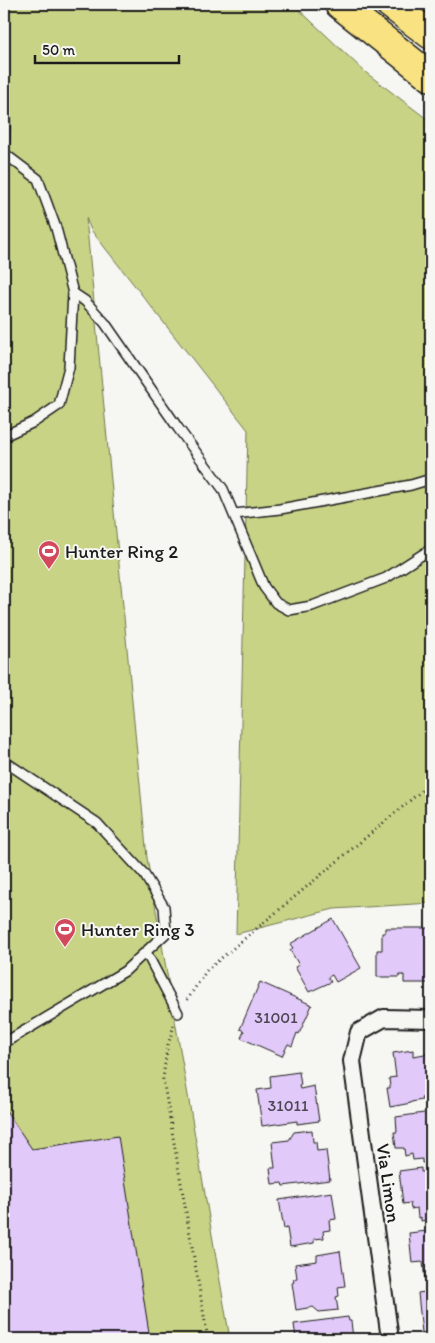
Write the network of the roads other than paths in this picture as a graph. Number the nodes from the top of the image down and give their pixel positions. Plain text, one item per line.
1 (339, 4) edge
2 (390, 4) edge
3 (431, 35) edge
4 (431, 77) edge
5 (4, 116) edge
6 (4, 154) edge
7 (72, 293) junction
8 (4, 436) edge
9 (431, 479) edge
10 (234, 514) junction
11 (431, 549) edge
12 (4, 761) edge
13 (146, 952) junction
14 (178, 1013) road end
15 (431, 1019) edge
16 (4, 1043) edge
17 (390, 1339) edge

1 - 4 highway
2 - 3 highway
5 - 6 lane
6 - 7 lane
7 - 8 lane
7 - 10 lane
9 - 10 lane
10 - 11 lane
12 - 13 lane
13 - 14 lane
13 - 16 lane
15 - 17 street, Via Limon

